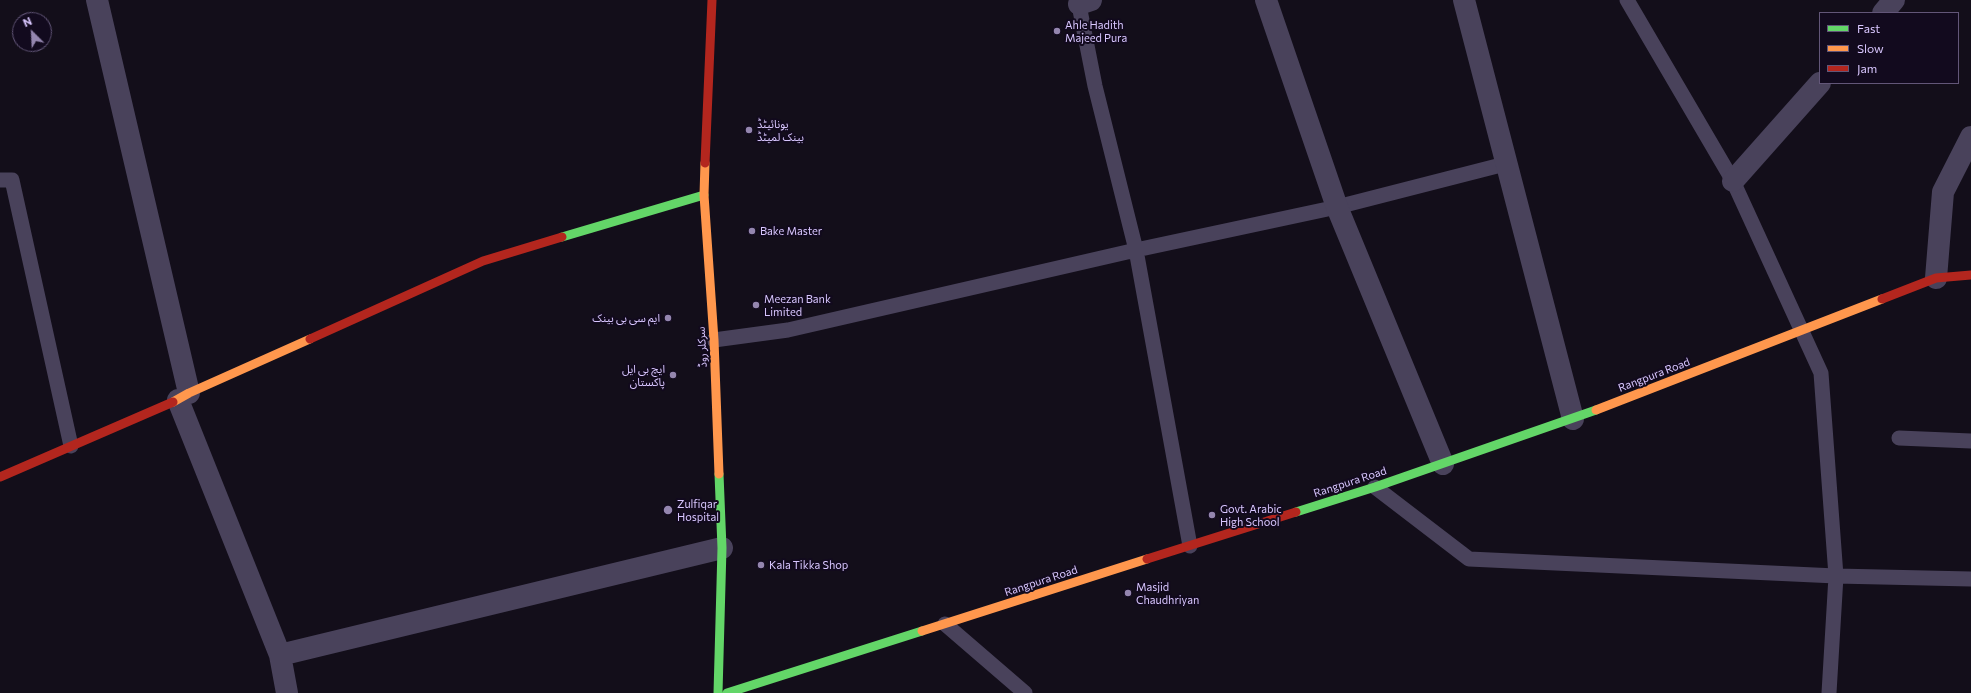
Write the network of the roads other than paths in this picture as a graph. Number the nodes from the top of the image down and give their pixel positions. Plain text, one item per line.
1 (97, 0) edge
2 (712, 0) edge
3 (1266, 0) edge
4 (1464, 0) edge
5 (1627, 0) edge
6 (1082, 1) edge
7 (1819, 84) edge
8 (1971, 138) edge
9 (1505, 164) junction
10 (0, 180) edge
11 (1733, 181) junction
12 (704, 195) junction
13 (1337, 207) junction
14 (1136, 250) junction
15 (1971, 275) edge
16 (1936, 278) junction
17 (1801, 330) junction
18 (714, 340) junction
19 (183, 397) junction
20 (1573, 419) junction
21 (1899, 438) dead end
22 (1971, 441) edge
23 (70, 446) junction
24 (1443, 464) junction
25 (0, 477) edge
26 (1375, 487) junction
27 (1190, 546) junction
28 (722, 548) junction
29 (1836, 576) junction
30 (1971, 580) edge
31 (945, 624) junction
32 (280, 655) junction
33 (287, 693) edge
34 (718, 693) edge
35 (727, 693) edge
36 (1025, 693) edge
37 (1829, 693) edge

1 - 19 street
2 - 12 street, سرکلر روڈ
3 - 13 street
4 - 9 street
5 - 11 lane
6 - 14 lane
7 - 11 street
8 - 16 street
9 - 13 lane
9 - 20 street
10 - 23 lane
11 - 17 lane
12 - 18 street, سرکلر روڈ
12 - 19 street
13 - 14 lane
13 - 24 street
14 - 18 lane
14 - 27 lane
15 - 16 street, Rangpura Road
16 - 17 street, Rangpura Road
17 - 20 street, Rangpura Road
17 - 29 lane
18 - 28 street, سرکلر روڈ
19 - 23 street
19 - 32 street
20 - 24 street, Rangpura Road
21 - 22 lane
23 - 25 street
24 - 26 street, Rangpura Road
26 - 27 street, Rangpura Road
26 - 29 lane
27 - 31 street, Rangpura Road
28 - 32 street
28 - 34 street, سرکلر روڈ
29 - 30 lane
29 - 37 lane
31 - 35 street, Rangpura Road
31 - 36 lane
32 - 33 street

